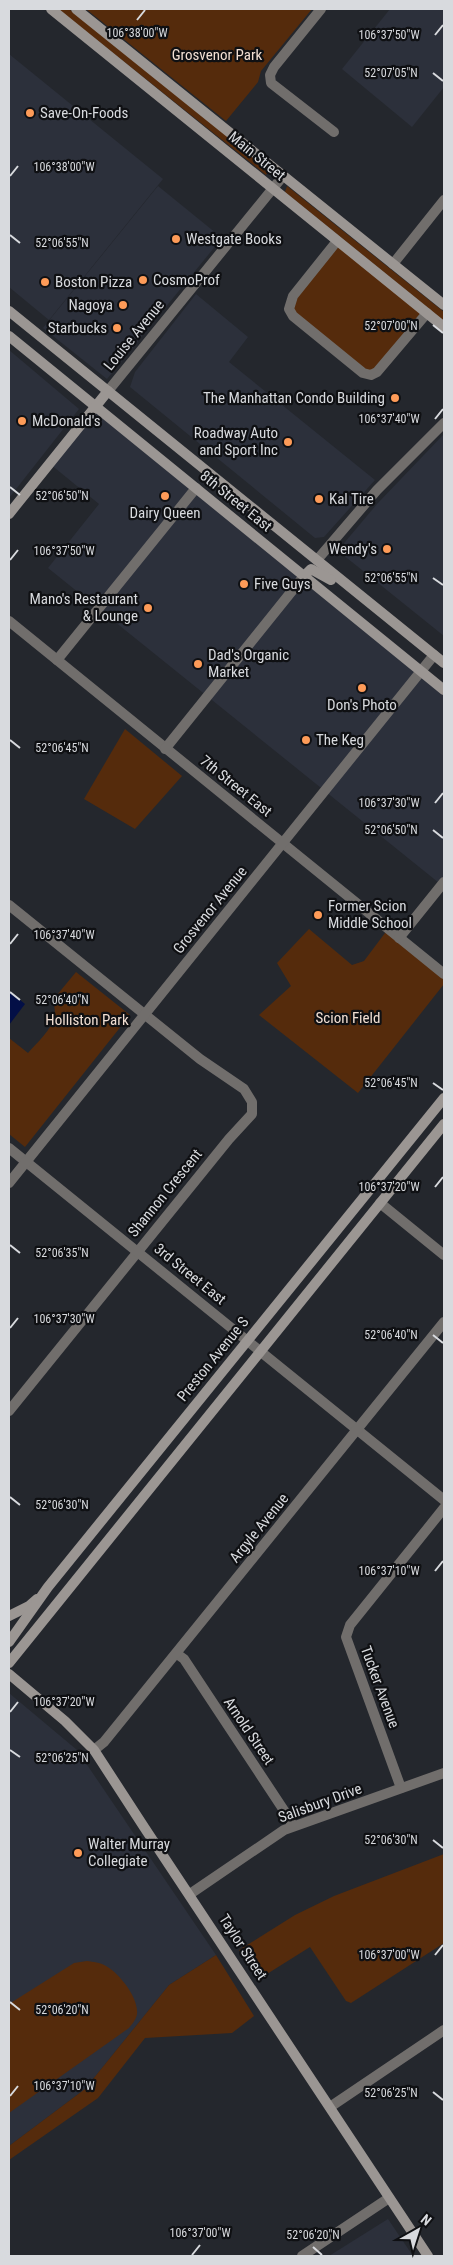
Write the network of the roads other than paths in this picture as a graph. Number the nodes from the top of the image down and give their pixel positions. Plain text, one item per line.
1 (50, 9) edge
2 (76, 9) edge
3 (321, 9) edge
4 (334, 132) dead end
5 (283, 176) junction
6 (273, 188) junction
7 (444, 200) edge
8 (337, 241) junction
9 (393, 264) junction
10 (444, 304) edge
11 (9, 311) edge
12 (427, 313) junction
13 (9, 319) edge
14 (444, 327) edge
15 (9, 336) edge
16 (49, 343) junction
17 (108, 391) junction
18 (95, 406) junction
19 (444, 423) edge
20 (196, 488) junction
21 (9, 514) edge
22 (317, 560) junction
23 (304, 576) junction
24 (366, 601) junction
25 (9, 621) edge
26 (434, 655) junction
27 (57, 660) junction
28 (444, 663) edge
29 (421, 671) junction
30 (444, 690) edge
31 (166, 749) junction
32 (282, 843) junction
33 (444, 882) edge
34 (9, 905) edge
35 (399, 938) junction
36 (444, 974) edge
37 (145, 1014) junction
38 (444, 1098) edge
39 (444, 1124) edge
40 (9, 1148) edge
41 (26, 1162) junction
42 (9, 1183) edge
43 (380, 1203) junction
44 (138, 1251) junction
45 (444, 1255) edge
46 (444, 1322) edge
47 (248, 1341) junction
48 (260, 1352) junction
49 (9, 1411) edge
50 (357, 1429) junction
51 (444, 1500) edge
52 (444, 1508) edge
53 (48, 1587) junction
54 (9, 1616) edge
55 (9, 1642) edge
56 (177, 1654) junction
57 (9, 1663) edge
58 (9, 1674) edge
59 (94, 1750) junction
60 (444, 1773) edge
61 (401, 1788) junction
62 (293, 1826) junction
63 (190, 1894) junction
64 (444, 2030) edge
65 (330, 2107) junction
66 (389, 2198) junction
67 (302, 2256) edge
68 (428, 2256) edge

1 - 6 main road, Main Street
2 - 5 main road, Main Street
3 - 4 street
5 - 6 street, Louise Avenue
5 - 9 main road, Main Street
6 - 8 main road, Main Street
6 - 17 street, Louise Avenue
7 - 9 street
8 - 12 main road, Main Street
8 - 12 street
9 - 10 main road, Main Street
11 - 16 main road, 8th Street East
12 - 14 main road, Main Street
13 - 16 main road
15 - 18 main road, 8th Street East
16 - 17 main road, 8th Street East
17 - 18 main road, Louise Avenue
17 - 22 main road, 8th Street East
18 - 20 main road, 8th Street East
18 - 21 main road, Louise Avenue
19 - 22 street
20 - 23 main road, 8th Street East
20 - 27 street
22 - 24 main road, 8th Street East
23 - 24 main road
23 - 29 main road, 8th Street East
23 - 31 street
24 - 26 main road, 8th Street East
25 - 27 street, 7th Street East
26 - 28 main road, 8th Street East
26 - 29 street, Grosvenor Avenue
27 - 31 street, 7th Street East
29 - 30 main road, 8th Street East
29 - 32 street, Grosvenor Avenue
31 - 32 street, 7th Street East
32 - 35 street, 7th Street East
32 - 37 street, Grosvenor Avenue
33 - 35 street
34 - 37 street, Shannon Crescent
35 - 36 street, 7th Street East
37 - 41 street, Grosvenor Avenue
37 - 44 street, Shannon Crescent
38 - 47 main road, Preston Avenue S
39 - 43 main road
40 - 41 street, 3rd Street East
41 - 42 street, Grosvenor Avenue
41 - 44 street, 3rd Street East
43 - 45 street
43 - 48 main road
44 - 47 street, 3rd Street East
44 - 49 street, Shannon Crescent
46 - 50 street, Argyle Avenue
47 - 48 street, 3rd Street East
47 - 53 main road, Preston Avenue S
48 - 50 street, 3rd Street East
48 - 57 main road
50 - 51 street, 3rd Street East
50 - 56 street, Argyle Avenue
52 - 61 street, Tucker Avenue
53 - 54 main road
53 - 55 main road, Preston Avenue S
56 - 59 street, Argyle Avenue
56 - 62 street, Arnold Street
58 - 59 main road, Taylor Street
59 - 63 main road, Taylor Street
60 - 61 street, Salisbury Drive
61 - 62 street, Salisbury Drive
62 - 63 street, Salisbury Drive
63 - 65 main road, Taylor Street
64 - 65 street
65 - 66 main road, Taylor Street
66 - 67 street
66 - 68 main road, Taylor Street

